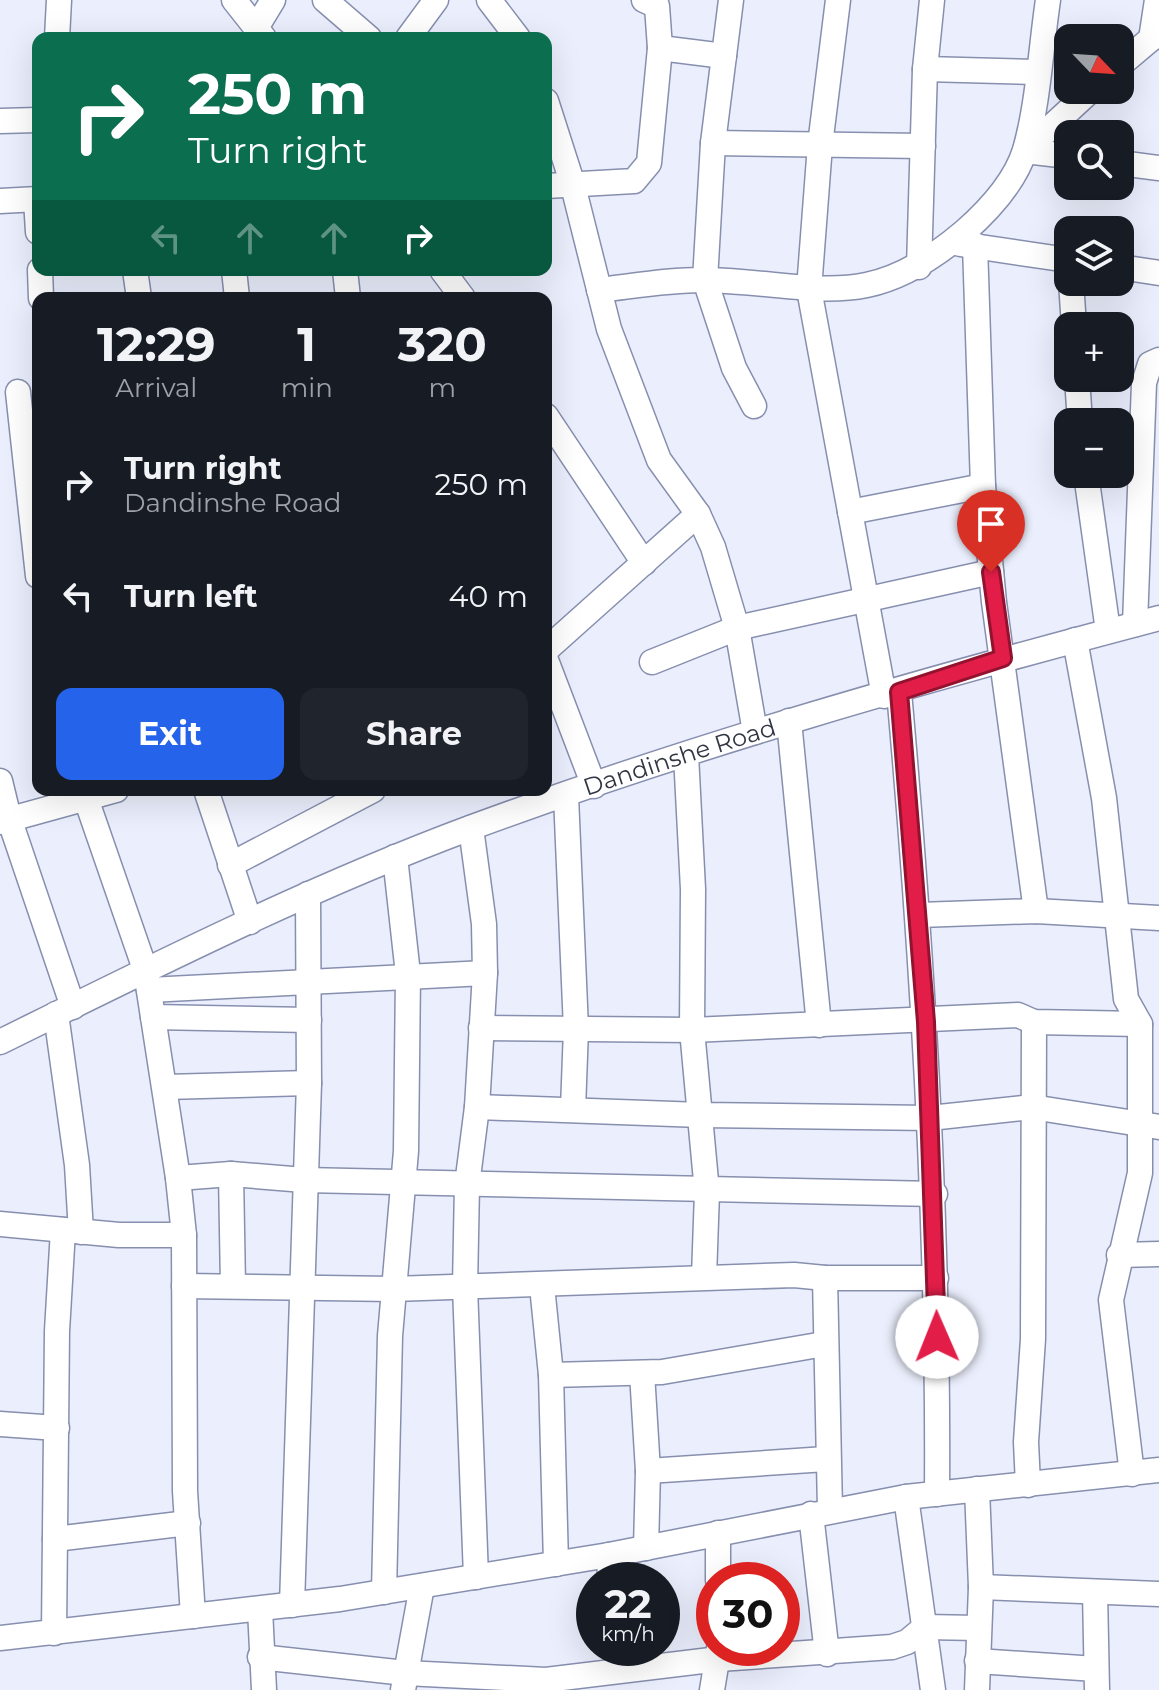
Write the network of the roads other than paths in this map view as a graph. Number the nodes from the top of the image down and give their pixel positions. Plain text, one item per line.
1 (59, 0) edge
2 (234, 0) edge
3 (273, 0) edge
4 (325, 0) edge
5 (436, 0) edge
6 (489, 0) edge
7 (644, 0) edge
8 (731, 0) edge
9 (838, 0) edge
10 (932, 0) edge
11 (1048, 0) edge
12 (1157, 0) edge
13 (57, 32) edge
14 (259, 32) edge
15 (260, 32) edge
16 (362, 32) edge
17 (412, 32) edge
18 (513, 32) edge
19 (1155, 36) edge
20 (660, 48) junction
21 (1134, 53) edge
22 (724, 56) junction
23 (925, 69) junction
24 (1037, 72) junction
25 (1076, 104) edge
26 (32, 120) edge
27 (552, 120) edge
28 (0, 121) edge
29 (713, 143) junction
30 (820, 145) junction
31 (923, 146) junction
32 (1025, 151) junction
33 (1054, 154) edge
34 (1134, 165) edge
35 (1159, 168) edge
36 (572, 182) junction
37 (552, 185) edge
38 (32, 200) edge
39 (0, 201) edge
40 (962, 244) junction
41 (1054, 258) edge
42 (919, 267) junction
43 (1134, 269) edge
44 (1159, 273) edge
45 (705, 280) junction
46 (809, 289) junction
47 (599, 290) junction
48 (1159, 360) edge
49 (19, 392) edge
50 (754, 406) dead end
51 (552, 425) edge
52 (983, 486) junction
53 (1088, 488) edge
54 (850, 512) junction
55 (698, 514) junction
56 (32, 518) edge
57 (644, 563) junction
58 (991, 572) junction
59 (865, 601) junction
60 (1159, 618) edge
61 (1135, 624) junction
62 (737, 628) junction
63 (1108, 631) junction
64 (1075, 640) junction
65 (552, 645) edge
66 (1003, 658) junction
67 (652, 662) dead end
68 (552, 676) edge
69 (892, 694) junction
70 (789, 721) junction
71 (755, 732) junction
72 (686, 755) junction
73 (0, 781) edge
74 (594, 786) junction
75 (78, 796) edge
76 (85, 796) edge
77 (208, 796) edge
78 (362, 796) edge
79 (566, 796) junction
80 (5, 820) edge
81 (471, 828) junction
82 (395, 857) junction
83 (230, 865) junction
84 (308, 894) junction
85 (1036, 911) junction
86 (919, 915) junction
87 (1116, 917) junction
88 (1159, 918) edge
89 (250, 922) junction
90 (485, 973) junction
91 (408, 974) junction
92 (147, 981) junction
93 (310, 981) junction
94 (65, 1010) junction
95 (153, 1017) junction
96 (309, 1020) junction
97 (926, 1022) junction
98 (1034, 1022) junction
99 (1140, 1024) junction
100 (819, 1025) junction
101 (481, 1028) junction
102 (576, 1029) junction
103 (692, 1030) junction
104 (0, 1042) edge
105 (309, 1083) junction
106 (166, 1087) junction
107 (477, 1107) junction
108 (1032, 1107) junction
109 (573, 1109) junction
110 (701, 1115) junction
111 (930, 1118) junction
112 (1150, 1126) edge
113 (231, 1174) junction
114 (178, 1178) junction
115 (304, 1180) junction
116 (403, 1182) junction
117 (467, 1185) junction
118 (707, 1192) junction
119 (935, 1194) junction
120 (0, 1224) edge
121 (72, 1231) junction
122 (184, 1235) junction
123 (1159, 1254) edge
124 (1119, 1255) junction
125 (704, 1277) junction
126 (825, 1278) junction
127 (936, 1278) junction
128 (184, 1286) junction
129 (233, 1286) junction
130 (542, 1286) junction
131 (465, 1287) junction
132 (393, 1289) junction
133 (304, 1290) junction
134 (824, 1344) junction
135 (642, 1373) junction
136 (551, 1375) junction
137 (0, 1424) edge
138 (57, 1428) junction
139 (826, 1459) junction
140 (648, 1471) junction
141 (1151, 1475) edge
142 (1028, 1485) junction
143 (977, 1489) junction
144 (937, 1494) junction
145 (906, 1497) junction
146 (821, 1512) junction
147 (188, 1523) junction
148 (718, 1533) junction
149 (55, 1539) junction
150 (646, 1548) junction
151 (609, 1555) junction
152 (609, 1562) edge
153 (718, 1562) edge
154 (556, 1564) junction
155 (476, 1577) junction
156 (422, 1586) junction
157 (981, 1587) junction
158 (384, 1592) junction
159 (1095, 1592) junction
160 (1159, 1594) edge
161 (292, 1605) junction
162 (260, 1609) junction
163 (193, 1616) junction
164 (925, 1627) junction
165 (978, 1628) junction
166 (54, 1633) junction
167 (0, 1638) edge
168 (800, 1654) edge
169 (827, 1654) junction
170 (696, 1656) edge
171 (260, 1657) junction
172 (977, 1661) junction
173 (717, 1666) edge
174 (604, 1670) edge
175 (1096, 1680) edge
176 (404, 1681) edge
177 (264, 1690) edge
178 (712, 1690) edge
179 (933, 1690) edge
180 (977, 1690) edge

1 - 13 street
2 - 14 street
3 - 15 street
4 - 16 street
5 - 17 street
6 - 18 street
7 - 20 street
8 - 22 street
9 - 30 street
10 - 23 street
11 - 24 street
12 - 19 street
19 - 21 street
20 - 22 street
20 - 36 street
22 - 29 street
23 - 24 street
23 - 31 street
24 - 32 street
25 - 32 street
26 - 28 street
27 - 36 street
29 - 30 street
29 - 45 street
30 - 31 street
30 - 46 street
31 - 42 street
32 - 33 street
32 - 40 street
34 - 35 street
36 - 37 street
36 - 47 street
38 - 39 street
40 - 41 street
40 - 42 street
40 - 52 street
42 - 46 street
43 - 44 street
45 - 46 street
45 - 47 street
45 - 50 street
46 - 54 street
47 - 55 street
48 - 61 street
49 - 56 street
51 - 57 street
52 - 54 street
52 - 58 street
53 - 63 street
54 - 59 street
55 - 57 street
55 - 62 street
57 - 65 street
58 - 59 street
58 - 66 street
59 - 62 street
59 - 69 street
60 - 61 street, Dandinshe Road
61 - 63 street, Dandinshe Road
62 - 67 street
62 - 71 street
63 - 64 street, Dandinshe Road
64 - 66 street, Dandinshe Road
64 - 87 street
66 - 69 street, Dandinshe Road
66 - 85 street
68 - 74 street
69 - 70 street, Dandinshe Road
69 - 86 street
70 - 71 street, Dandinshe Road
70 - 100 street
71 - 72 street, Dandinshe Road
72 - 74 street, Dandinshe Road
72 - 103 street
73 - 80 street
74 - 79 street, Dandinshe Road
75 - 80 street
76 - 92 street
77 - 83 street
78 - 83 street
79 - 81 street, Dandinshe Road
79 - 102 street
80 - 94 street
81 - 82 street, Dandinshe Road
81 - 90 street
82 - 84 street, Dandinshe Road
82 - 91 street
83 - 89 street
84 - 89 street, Dandinshe Road
84 - 93 street
85 - 86 street
85 - 87 street
86 - 97 street
87 - 88 street
87 - 99 street
89 - 92 street, Dandinshe Road
90 - 91 street
90 - 101 street
91 - 93 street
91 - 116 street
92 - 93 street
92 - 94 street, Dandinshe Road
92 - 95 street
93 - 96 street
94 - 104 street, Dandinshe Road
94 - 121 street
95 - 96 street
95 - 106 street
96 - 105 street
97 - 98 street
97 - 100 street
97 - 111 street
98 - 99 street
98 - 108 street
99 - 112 street
100 - 103 street
101 - 102 street
101 - 107 street
102 - 103 street
102 - 109 street
103 - 110 street
105 - 106 street
105 - 115 street
106 - 114 street
107 - 109 street
107 - 117 street
108 - 111 street
108 - 112 street
108 - 142 street
109 - 110 street
110 - 111 street
110 - 118 street
111 - 119 street
112 - 124 street
113 - 114 street
113 - 115 street
113 - 129 street
114 - 122 street
115 - 116 street
115 - 133 street
116 - 117 street
116 - 132 street
117 - 118 street
117 - 131 street
118 - 119 street
118 - 125 street
119 - 127 street
120 - 121 street
121 - 122 street
121 - 138 street
122 - 128 street
123 - 124 street
124 - 141 street
125 - 126 street
125 - 130 street
126 - 127 street
126 - 134 street
127 - 144 street
128 - 129 street
128 - 147 street
129 - 133 street
130 - 131 street
130 - 136 street
131 - 132 street
131 - 155 street
132 - 133 street
132 - 158 street
133 - 161 street
134 - 135 street
134 - 139 street
135 - 136 street
135 - 140 street
136 - 154 street
137 - 138 street
138 - 149 street
139 - 140 street
139 - 146 street
140 - 150 street
141 - 142 street
142 - 143 street
143 - 144 street
143 - 157 street
144 - 145 street
145 - 146 street
145 - 164 street
146 - 148 street
146 - 169 street
147 - 149 street
147 - 163 street
148 - 150 street
148 - 153 street
149 - 166 street
150 - 151 street
151 - 152 street
151 - 154 street
154 - 155 street
155 - 156 street
156 - 158 street
156 - 176 street
157 - 159 street
157 - 165 street
158 - 161 street
159 - 160 street
159 - 175 street
161 - 162 street
162 - 163 street
162 - 171 street
163 - 166 street
164 - 165 street
164 - 169 street
164 - 179 street
165 - 172 street
166 - 167 street
168 - 169 street
170 - 174 street
171 - 176 street
171 - 177 street
172 - 175 street
172 - 180 street
173 - 178 street
174 - 176 street

